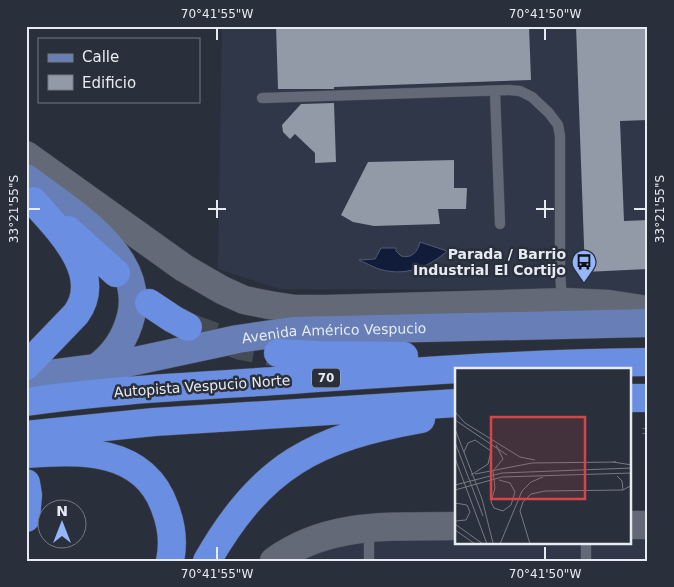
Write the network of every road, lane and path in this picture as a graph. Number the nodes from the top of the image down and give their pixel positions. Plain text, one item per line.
1 (495, 92) junction
2 (262, 98) dead end
3 (26, 155) edge
4 (28, 192) edge
5 (500, 224) dead end
6 (116, 273) dead end
7 (149, 303) dead end
8 (562, 303) junction
9 (648, 310) edge
10 (648, 323) edge
11 (188, 327) tunnel mouth
12 (278, 353) tunnel mouth
13 (648, 362) edge
14 (576, 364) junction
15 (26, 366) edge
16 (500, 368) edge
17 (455, 370) edge
18 (26, 377) edge
19 (82, 379) junction
20 (632, 398) edge
21 (648, 398) edge
22 (26, 402) edge
23 (455, 403) edge
24 (455, 414) edge
25 (648, 427) edge
26 (648, 434) edge
27 (26, 435) edge
28 (26, 454) edge
29 (26, 483) edge
30 (26, 518) edge
31 (632, 525) edge
32 (648, 525) edge
33 (455, 526) edge
34 (369, 528) junction
35 (586, 544) edge
36 (170, 561) edge
37 (207, 561) edge
38 (274, 561) edge
39 (369, 561) edge
40 (586, 561) edge

1 - 2 lane
1 - 5 lane
1 - 8 lane
3 - 8 main road, Avenida Américo Vespucio
4 - 6 highway
4 - 15 highway
4 - 19 main road
7 - 11 highway
8 - 9 main road, Avenida Américo Vespucio
10 - 19 main road, Avenida Américo Vespucio
12 - 14 highway
13 - 14 highway, Autopista Vespucio Norte / 70
14 - 16 highway, Autopista Vespucio Norte / 70
17 - 19 highway, Autopista Vespucio Norte / 70
18 - 19 main road, Avenida Américo Vespucio
19 - 22 highway, Autopista Vespucio Norte / 70
20 - 21 highway
23 - 27 highway
24 - 37 highway
25 - 26 path
28 - 36 highway
29 - 30 highway
31 - 32 main road
33 - 34 main road
34 - 38 main road
34 - 39 lane
35 - 40 lane

